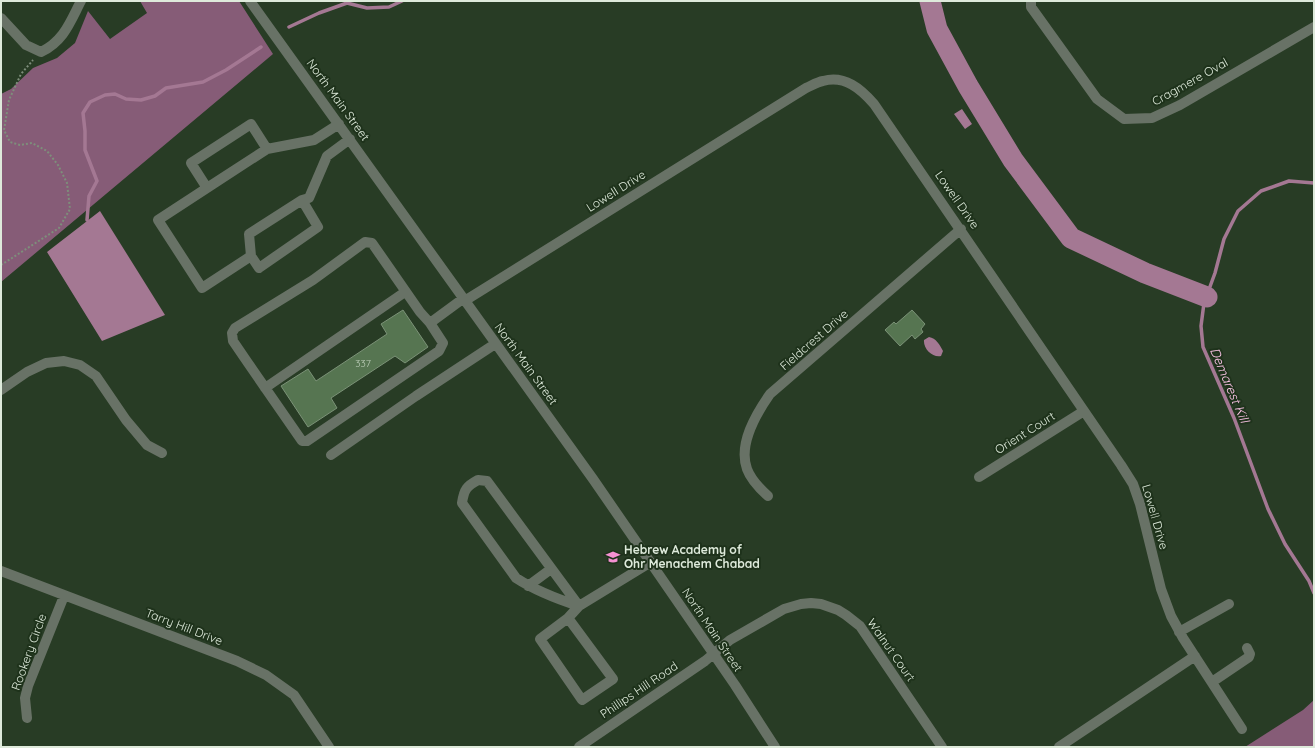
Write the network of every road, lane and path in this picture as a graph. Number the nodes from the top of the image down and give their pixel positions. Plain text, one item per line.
1 (81, 1) edge
2 (250, 1) edge
3 (1031, 1) edge
4 (1, 18) edge
5 (1314, 27) edge
6 (41, 52) junction
7 (339, 124) junction
8 (350, 139) junction
9 (267, 149) junction
10 (207, 188) junction
11 (302, 200) junction
12 (961, 229) junction
13 (251, 256) junction
14 (1, 265) edge
15 (405, 292) junction
16 (465, 299) junction
17 (430, 323) junction
18 (495, 344) junction
19 (265, 388) junction
20 (1, 390) edge
21 (1084, 411) junction
22 (162, 453) dead end
23 (331, 455) dead end
24 (979, 477) dead end
25 (768, 496) dead end
26 (651, 562) junction
27 (551, 569) junction
28 (1, 571) edge
29 (528, 586) junction
30 (64, 596) junction
31 (1229, 604) dead end
32 (579, 606) junction
33 (568, 618) junction
34 (1179, 632) junction
35 (1247, 648) dead end
36 (713, 654) junction
37 (1195, 656) junction
38 (1212, 682) junction
39 (27, 718) dead end
40 (1242, 730) dead end
41 (329, 747) edge
42 (579, 747) edge
43 (775, 747) edge
44 (942, 747) edge
45 (1059, 747) edge

1 - 6 street
2 - 7 street, North Main Street
3 - 5 street, Cragmere Oval
4 - 6 street
6 - 14 path
7 - 8 street, North Main Street
7 - 9 street
8 - 11 street
8 - 16 street, North Main Street
9 - 10 street
9 - 10 street
10 - 13 street
11 - 13 street
11 - 13 street
12 - 16 street, Lowell Drive
12 - 21 street, Lowell Drive
12 - 25 street, Fieldcrest Drive
15 - 17 street
15 - 19 street
15 - 19 street
16 - 17 street, Lowell Drive
16 - 18 street, North Main Street
17 - 19 street
18 - 23 street
18 - 26 street, North Main Street
20 - 22 street
21 - 24 street, Orient Court
21 - 34 street, Lowell Drive
26 - 32 street
26 - 36 street, North Main Street
27 - 29 street
27 - 29 street
27 - 32 street
28 - 30 street, Tarry Hill Drive
29 - 32 street
30 - 39 street, Rookery Circle
30 - 41 street, Tarry Hill Drive
31 - 34 street
32 - 33 street
33 - 33 street
34 - 37 street, Lowell Drive
35 - 38 street
36 - 42 street, Phillips Hill Road
36 - 43 street, North Main Street
36 - 44 street, Walnut Court
37 - 38 street, Lowell Drive
37 - 45 street
38 - 40 street, Lowell Drive

